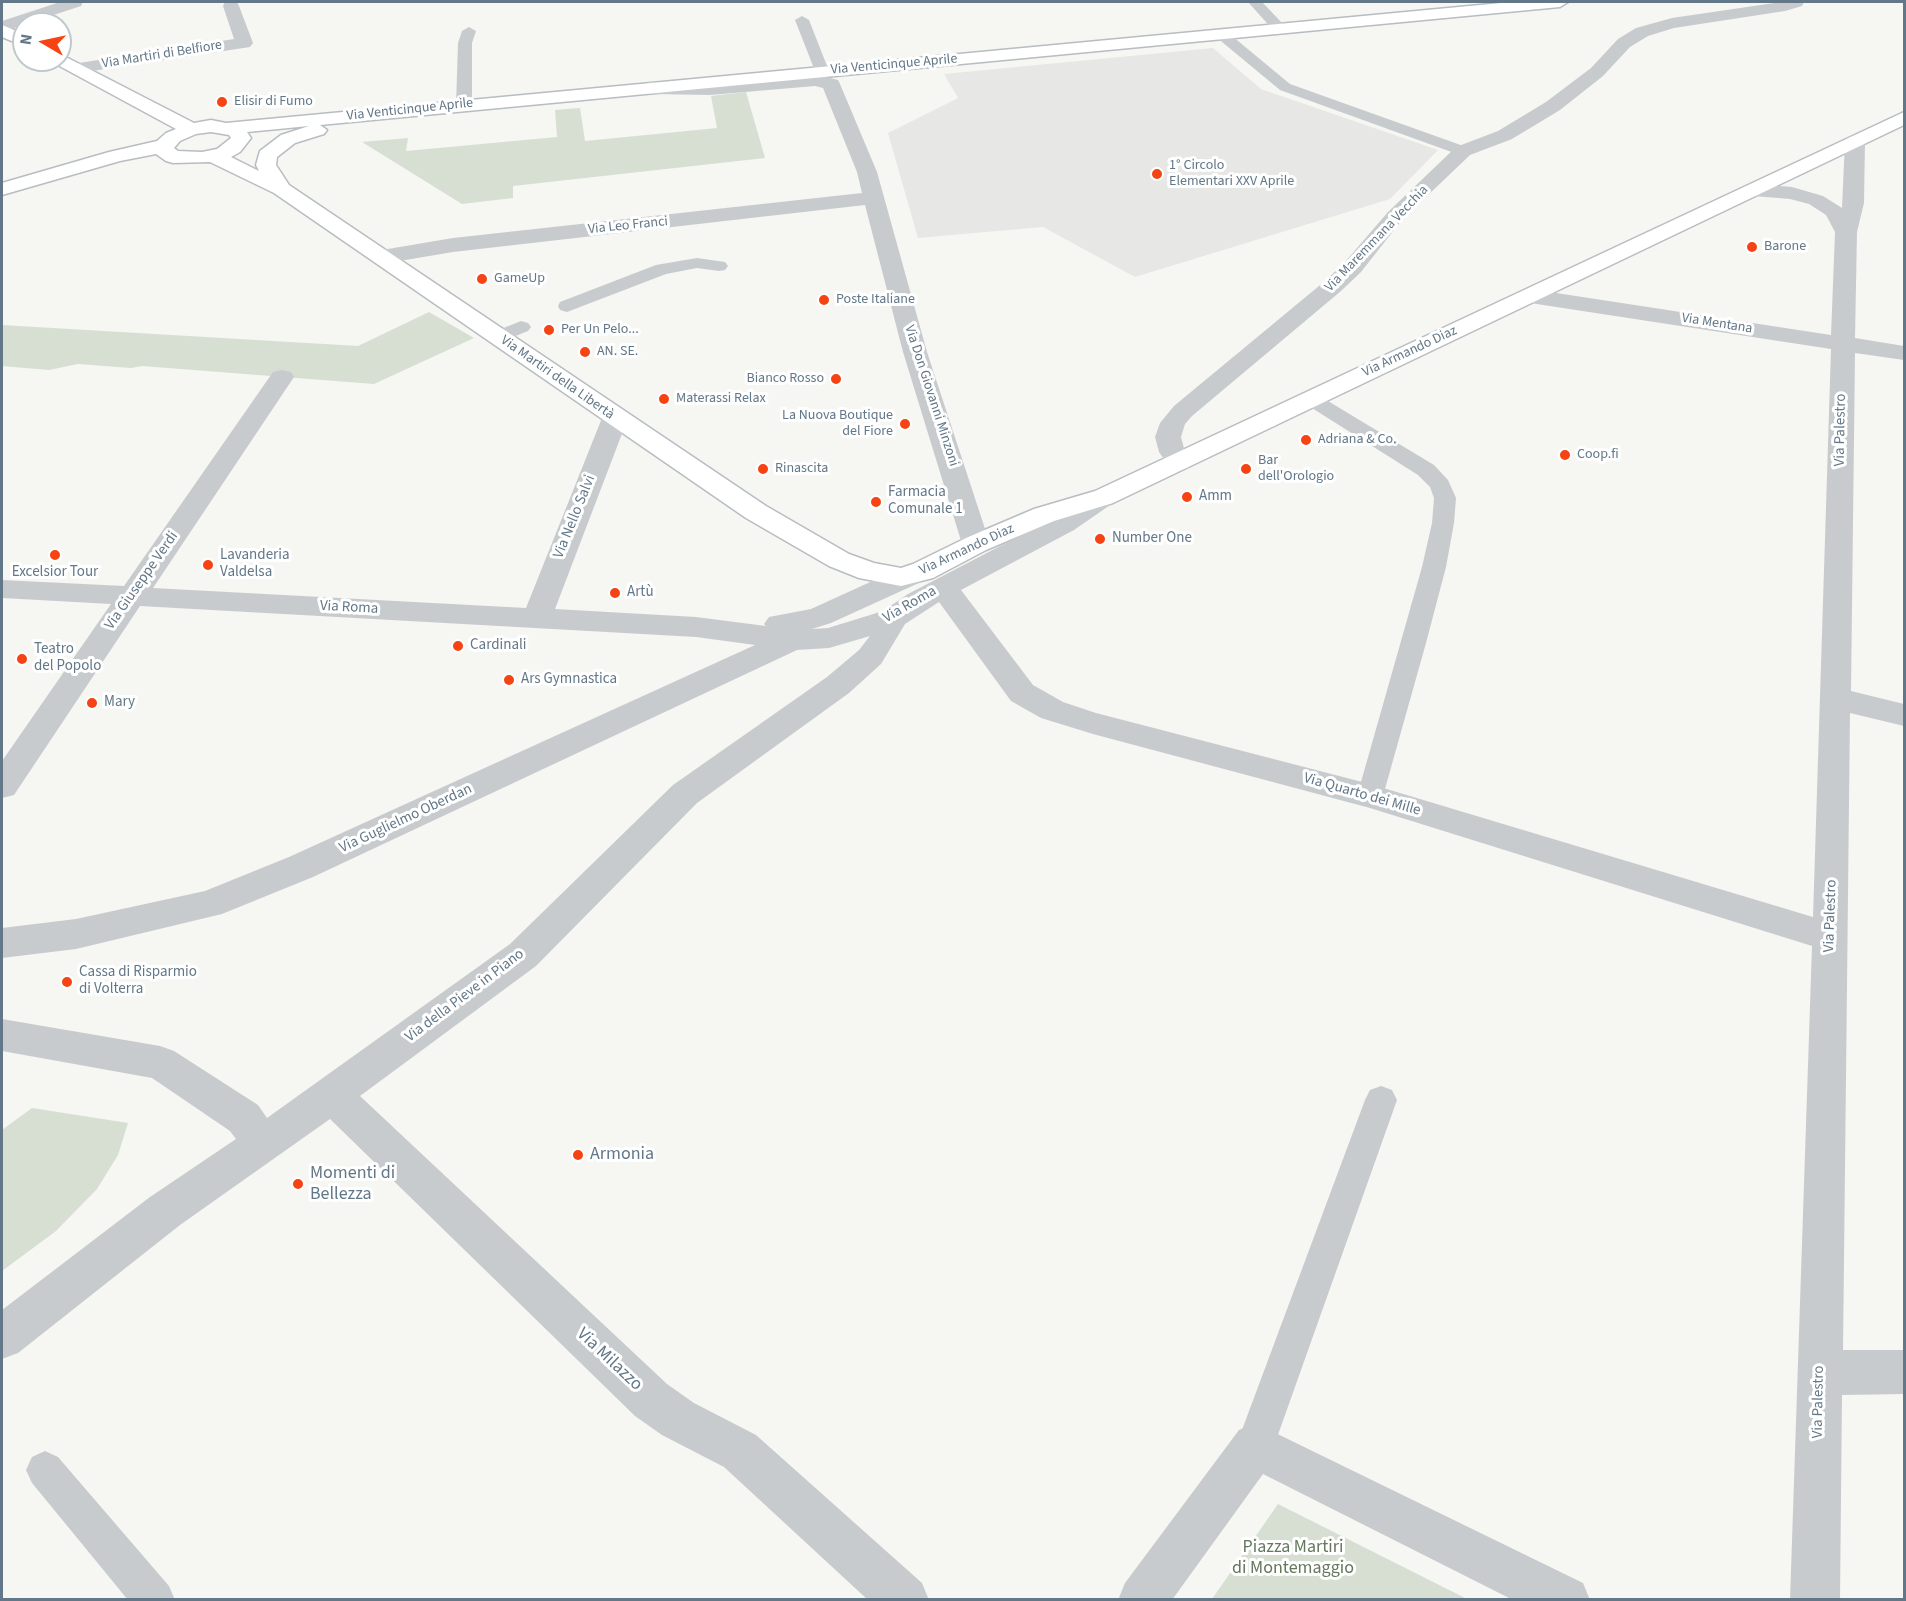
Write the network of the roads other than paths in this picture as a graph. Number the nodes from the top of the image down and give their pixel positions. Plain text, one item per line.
1 (75, 2) edge
2 (1255, 2) edge
3 (1560, 2) edge
4 (1796, 2) edge
5 (231, 6) dead end
6 (802, 20) dead end
7 (1279, 28) junction
8 (2, 29) edge
9 (469, 31) dead end
10 (1221, 34) junction
11 (72, 65) edge
12 (79, 68) junction
13 (822, 71) junction
14 (646, 88) junction
15 (139, 101) junction
16 (458, 106) junction
17 (1905, 118) edge
18 (228, 128) junction
19 (191, 129) junction
20 (1855, 141) junction
21 (164, 146) junction
22 (1463, 151) junction
23 (126, 153) junction
24 (213, 156) junction
25 (2, 189) edge
26 (281, 189) junction
27 (1753, 190) junction
28 (874, 198) junction
29 (1846, 232) junction
30 (382, 257) junction
31 (719, 266) dead end
32 (1530, 296) junction
33 (567, 306) dead end
34 (1843, 343) junction
35 (1905, 353) edge
36 (282, 377) dead end
37 (1311, 399) junction
38 (615, 418) junction
39 (1179, 462) junction
40 (1104, 497) junction
41 (976, 544) junction
42 (911, 575) junction
43 (943, 587) junction
44 (2, 589) edge
45 (132, 596) junction
46 (537, 617) junction
47 (893, 618) junction
48 (696, 627) junction
49 (792, 640) junction
50 (1836, 699) junction
51 (1905, 715) edge
52 (2, 786) edge
53 (1370, 796) junction
54 (1830, 937) junction
55 (2, 943) edge
56 (2, 1035) edge
57 (332, 1095) junction
58 (1381, 1100) dead end
59 (262, 1144) junction
60 (2, 1337) edge
61 (1905, 1372) edge
62 (1820, 1373) junction
63 (1255, 1446) junction
64 (45, 1470) dead end
65 (154, 1599) edge
66 (904, 1599) edge
67 (1142, 1599) edge
68 (1566, 1599) edge
69 (1815, 1599) edge

1 - 8 street
2 - 7 lane
3 - 7 main road, Via Venticinque Aprile
4 - 22 street, Via Maremmana Vecchia
5 - 12 street, Via Martiri di Belfiore
6 - 13 lane
7 - 10 main road, Via Venticinque Aprile
9 - 16 lane
10 - 13 main road, Via Venticinque Aprile
10 - 22 lane
11 - 12 main road
12 - 15 main road
13 - 14 main road, Via Venticinque Aprile
14 - 16 main road, Via Venticinque Aprile
14 - 28 street, Via Don Giovanni Minzoni
15 - 19 main road
15 - 23 main road
16 - 18 main road, Via Venticinque Aprile
16 - 26 main road
17 - 20 main road, Via Armando Diaz
18 - 19 main road
18 - 24 main road, Via Martiri della Libertà
19 - 21 main road
20 - 27 main road, Via Armando Diaz
20 - 29 street, Via Palestro
21 - 23 main road
21 - 24 main road, Via Martiri della Libertà
22 - 39 street, Via Maremmana Vecchia
23 - 25 main road
24 - 26 main road, Via Martiri della Libertà
26 - 30 main road, Via Martiri della Libertà
27 - 29 street
27 - 32 main road, Via Armando Diaz
28 - 30 street, Via Leo Franci
28 - 41 street, Via Don Giovanni Minzoni
29 - 34 street, Via Palestro
30 - 38 main road, Via Martiri della Libertà
31 - 33 lane
32 - 34 street, Via Mentana
32 - 37 main road, Via Armando Diaz
34 - 35 street, Via Mentana
34 - 50 street, Via Palestro
36 - 45 street, Via Giuseppe Verdi
37 - 39 main road, Via Armando Diaz
37 - 53 lane
38 - 42 main road, Via Martiri della Libertà
38 - 46 street, Via Nello Salvi
39 - 40 main road, Via Armando Diaz
40 - 41 main road, Via Armando Diaz
40 - 43 street, Via Roma
41 - 42 main road, Via Armando Diaz
42 - 48 street, Via Roma
43 - 47 street, Via Roma
43 - 53 street, Via Quarto dei Mille
44 - 45 street, Via Roma
45 - 46 street, Via Roma
45 - 52 street, Via Giuseppe Verdi
46 - 48 street, Via Roma
47 - 49 street, Via Roma
47 - 57 street, Via della Pieve in Piano
48 - 49 street, Via Roma
49 - 55 street, Via Guglielmo Oberdan
50 - 51 street
50 - 54 street, Via Palestro
53 - 54 street, Via Quarto dei Mille
54 - 62 street, Via Palestro
56 - 59 street
57 - 59 street, Via della Pieve in Piano
57 - 66 street, Via Milazzo
58 - 63 lane
59 - 60 street, Via della Pieve in Piano
61 - 62 street
62 - 69 street, Via Palestro
63 - 67 street
63 - 68 street
64 - 65 lane

